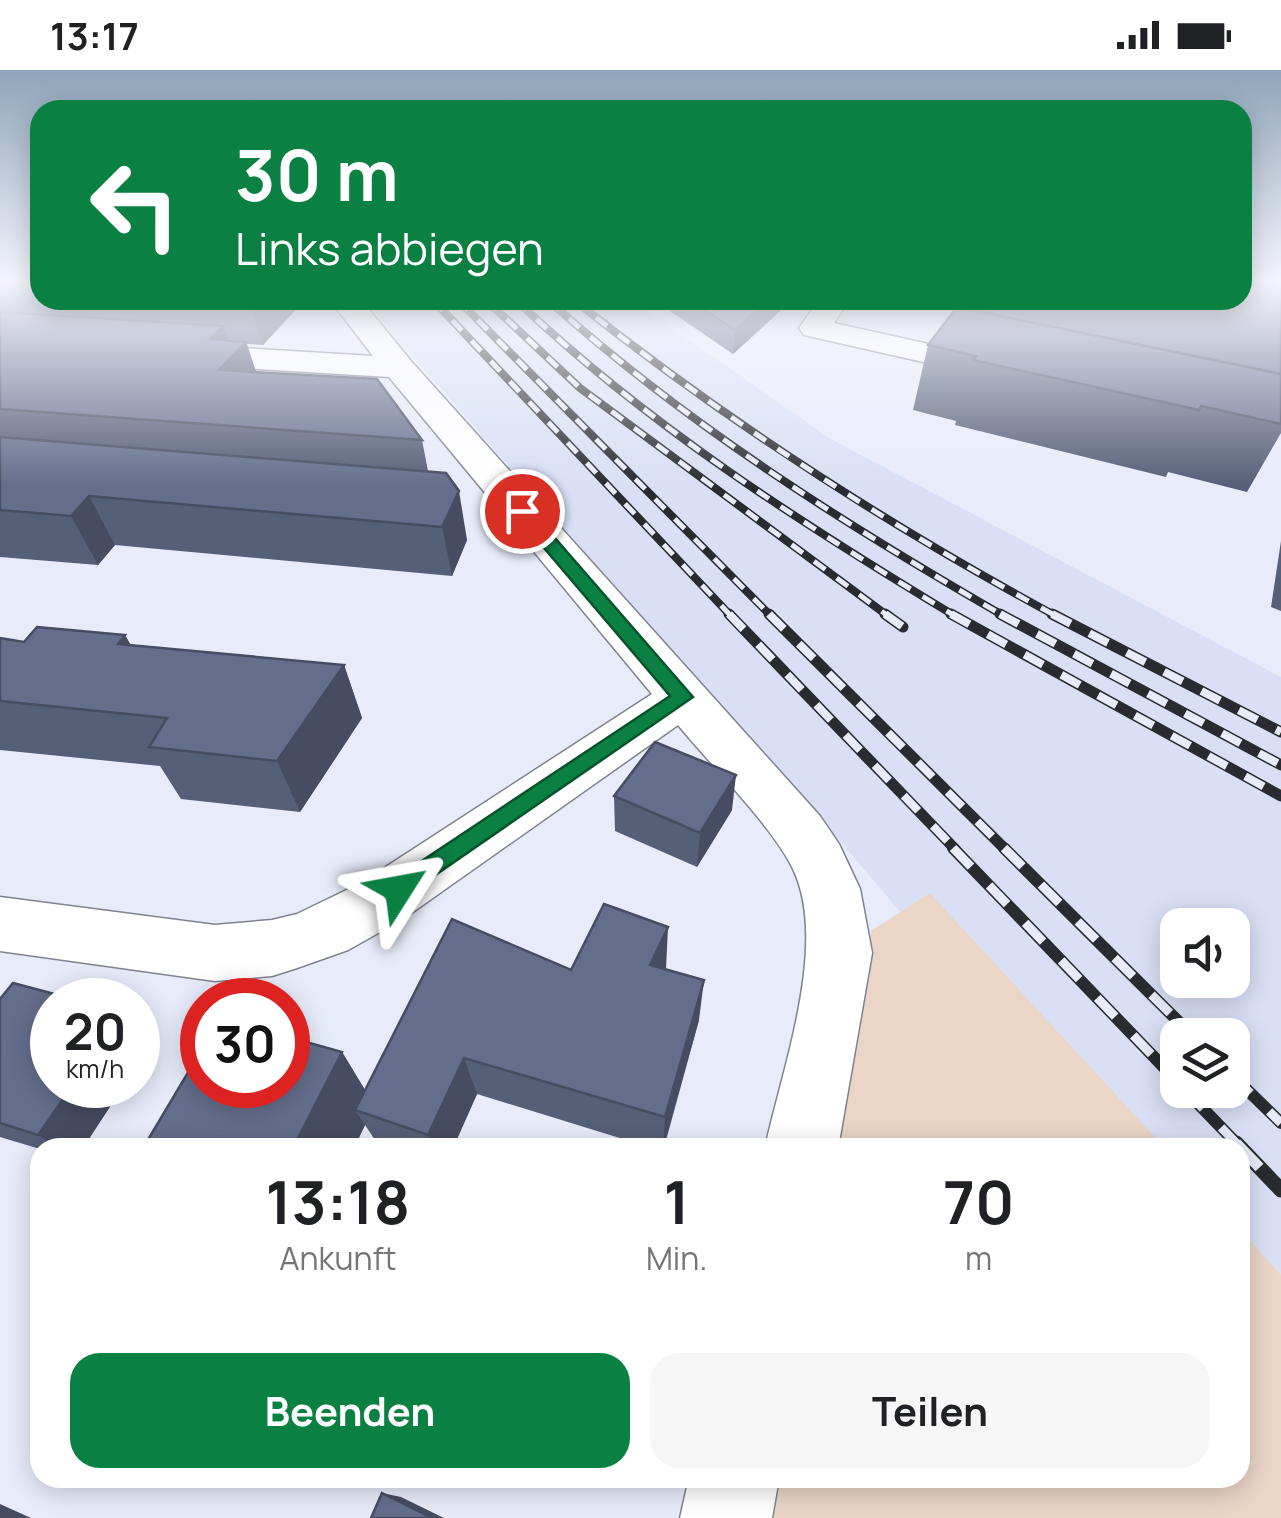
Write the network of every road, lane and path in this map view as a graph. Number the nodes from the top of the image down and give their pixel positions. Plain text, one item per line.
1 (140, 351) edge
2 (385, 351) edge
3 (915, 351) edge
4 (399, 368) junction
5 (1028, 376) edge
6 (464, 506) dead end
7 (522, 511) junction
8 (683, 697) junction
9 (0, 924) edge
10 (803, 1138) edge
11 (732, 1488) edge
12 (726, 1518) edge

1 - 4 street
2 - 4 street
3 - 5 street
4 - 7 street
6 - 7 street
7 - 8 street
8 - 9 street
8 - 10 street
11 - 12 street

